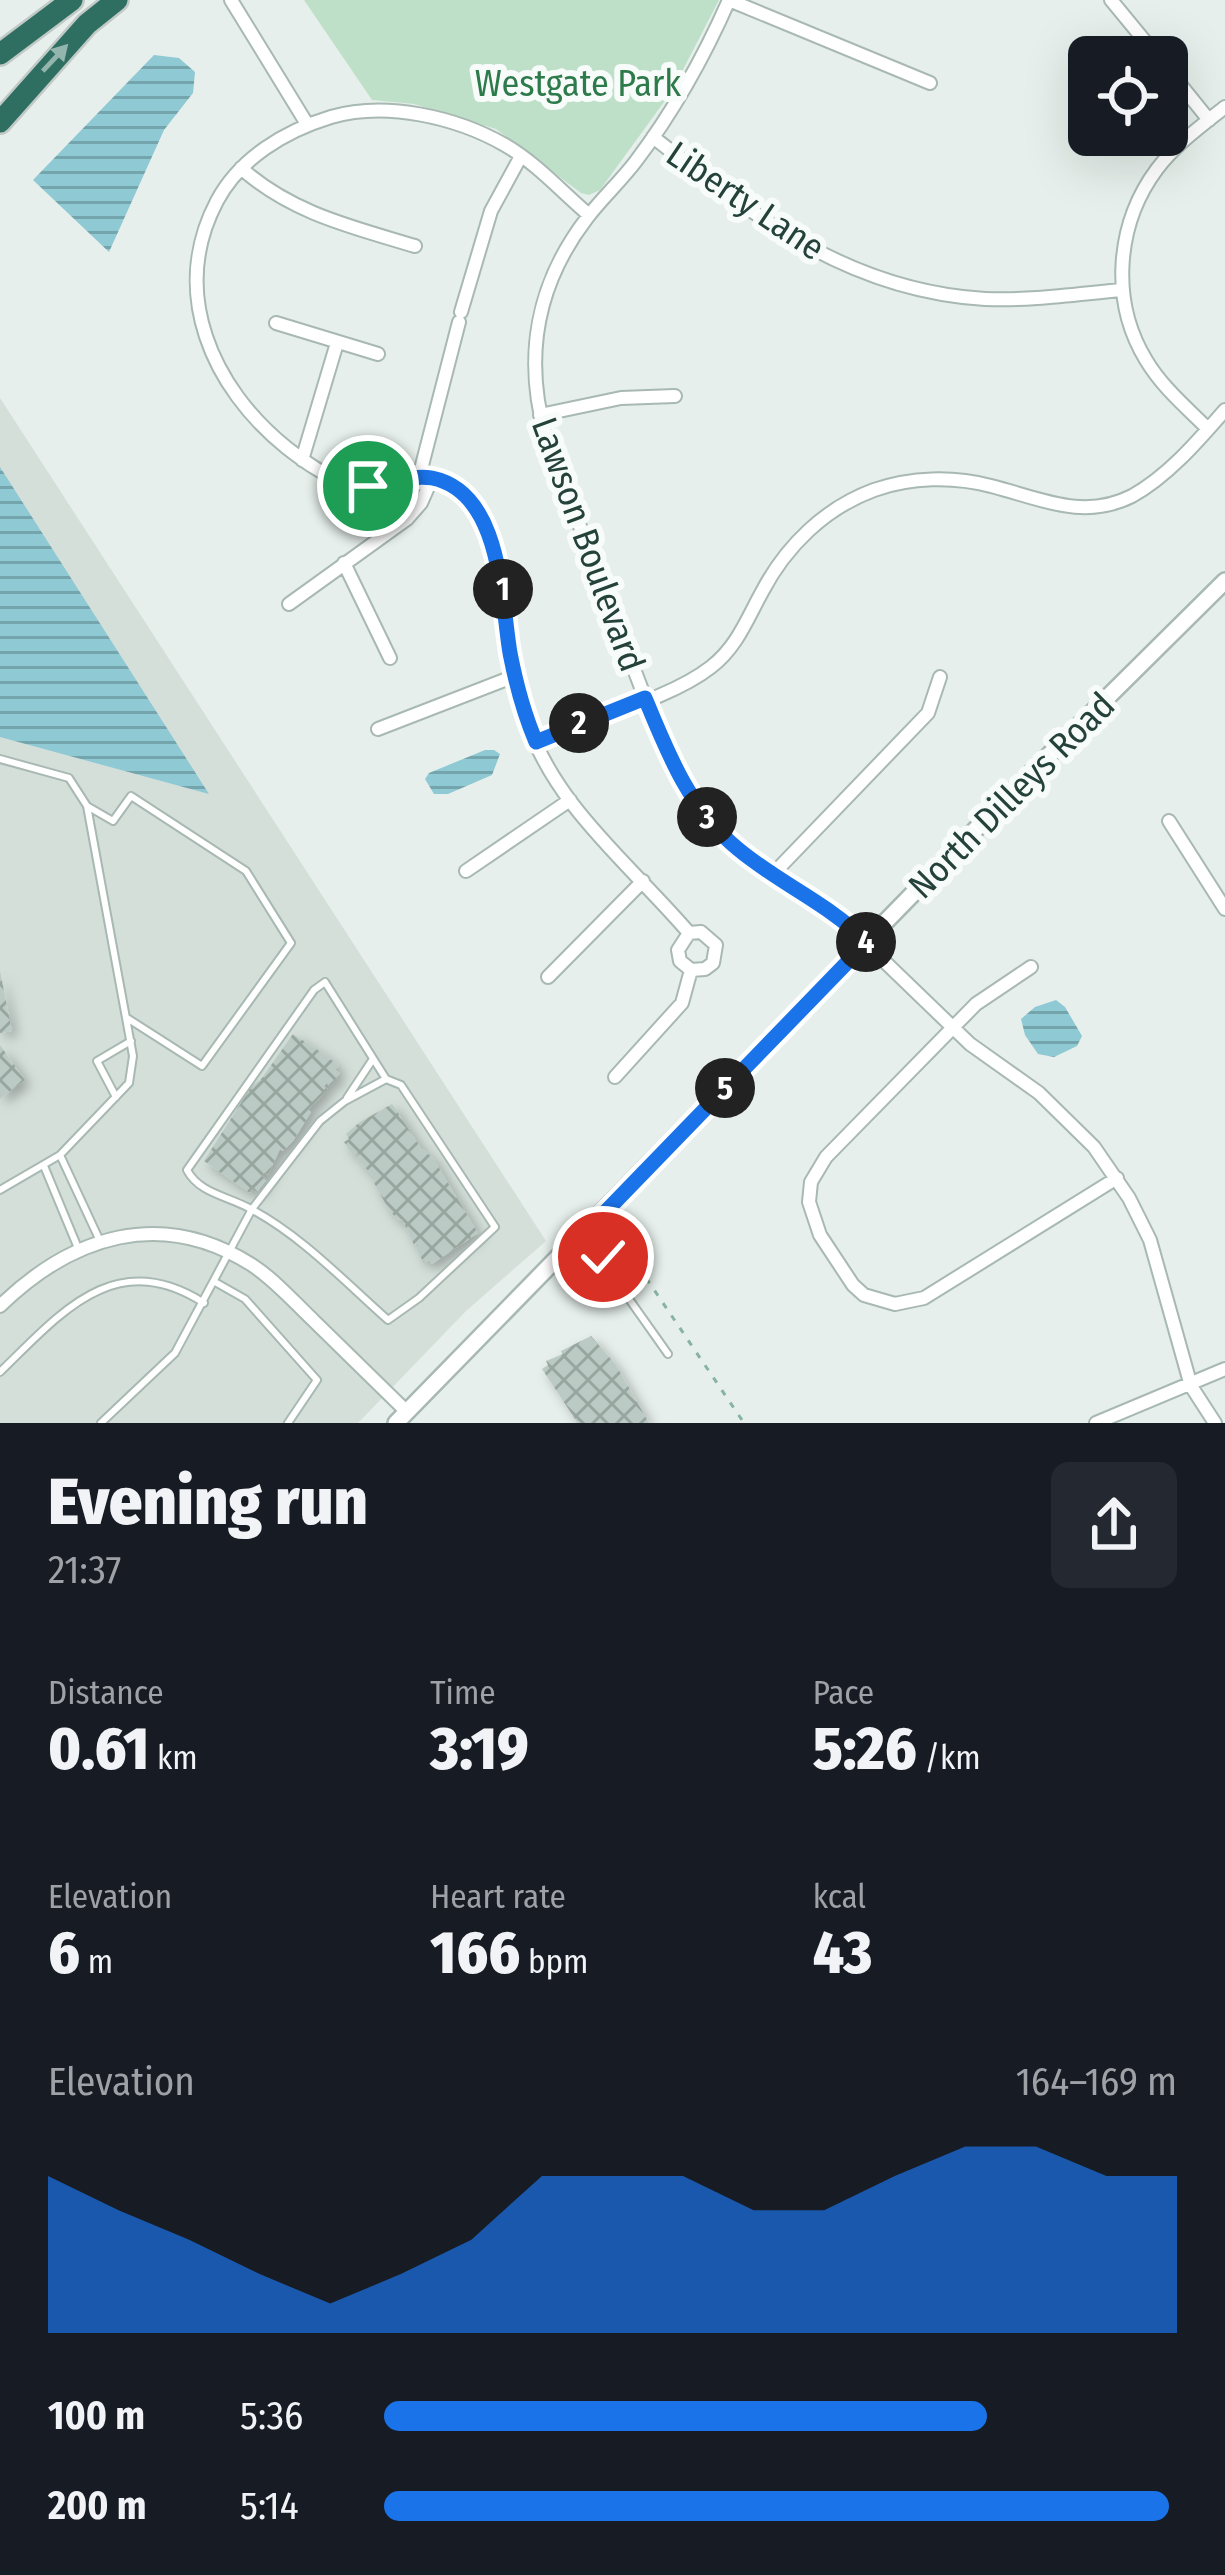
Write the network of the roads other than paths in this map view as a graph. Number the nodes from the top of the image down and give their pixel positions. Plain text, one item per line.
1 (72, 0) edge
2 (117, 0) edge
3 (231, 0) edge
4 (729, 0) edge
5 (1111, 0) edge
6 (1141, 36) edge
7 (0, 54) edge
8 (930, 83) dead end
9 (1188, 94) edge
10 (1225, 107) edge
11 (1209, 120) junction
12 (0, 122) edge
13 (307, 124) junction
14 (653, 137) junction
15 (521, 156) junction
16 (241, 168) junction
17 (589, 214) junction
18 (415, 246) dead end
19 (1122, 290) junction
20 (276, 322) dead end
21 (337, 343) junction
22 (378, 354) dead end
23 (675, 397) dead end
24 (1225, 410) edge
25 (540, 415) junction
26 (1208, 428) junction
27 (302, 460) junction
28 (426, 478) junction
29 (344, 563) junction
30 (1225, 581) edge
31 (290, 604) dead end
32 (390, 658) dead end
33 (515, 676) junction
34 (940, 677) dead end
35 (645, 698) junction
36 (378, 729) dead end
37 (536, 742) junction
38 (0, 759) edge
39 (570, 800) junction
40 (88, 806) junction
41 (1169, 820) dead end
42 (466, 871) dead end
43 (774, 873) junction
44 (643, 881) junction
45 (1225, 909) edge
46 (689, 933) junction
47 (867, 942) junction
48 (1031, 967) dead end
49 (692, 970) junction
50 (548, 977) dead end
51 (126, 1018) junction
52 (952, 1027) junction
53 (130, 1041) junction
54 (373, 1058) junction
55 (615, 1077) dead end
56 (386, 1078) junction
57 (116, 1096) junction
58 (345, 1101) junction
59 (60, 1155) junction
60 (44, 1166) junction
61 (1117, 1178) junction
62 (0, 1190) edge
63 (252, 1209) junction
64 (584, 1234) junction
65 (100, 1241) junction
66 (78, 1248) junction
67 (229, 1252) junction
68 (215, 1282) junction
69 (204, 1303) junction
70 (0, 1306) edge
71 (668, 1354) dead end
72 (1225, 1369) edge
73 (0, 1372) edge
74 (1191, 1386) junction
75 (407, 1419) edge
76 (101, 1423) edge
77 (289, 1423) edge
78 (1096, 1423) edge
79 (1215, 1423) edge

1 - 7 highway
12 -> 2 highway
3 - 13 street
4 - 8 street
4 - 14 street, Lawson Boulevard
5 - 6 street
9 - 11 street
10 - 11 street
11 - 19 street
13 - 15 street
13 - 16 street
14 - 17 street, Lawson Boulevard
14 - 19 street, Liberty Lane
15 - 17 street
15 - 28 street
16 - 18 street
16 - 27 street
17 - 25 street, Lawson Boulevard
19 - 26 street
20 - 21 street
21 - 22 street
21 - 27 street
23 - 25 street
24 - 26 street
25 - 35 street, Lawson Boulevard
26 - 35 street
27 - 28 street
28 - 29 street
28 - 33 street
29 - 31 street
29 - 32 street
30 - 47 street, North Dilleys Road
33 - 36 street
33 - 37 street
34 - 43 street
35 - 37 street
35 - 43 street, Lawson Boulevard
37 - 39 street
38 - 40 lane
39 - 42 street
39 - 44 street
40 - 51 lane
40 - 51 lane
41 - 45 street
43 - 47 street, Lawson Boulevard
44 - 46 street
44 - 50 street
46 - 49 street
46 - 49 street
47 - 52 street, Lawson Boulevard
47 - 64 street, North Dilleys Road
48 - 52 street
49 - 55 street
51 - 53 lane
52 - 61 street, Lawson Boulevard
52 - 61 street
53 - 57 lane
53 - 57 lane
54 - 56 lane
54 - 58 lane
54 - 63 lane
56 - 58 lane
56 - 63 lane
57 - 59 lane
58 - 63 lane
59 - 60 lane
59 - 65 lane
60 - 62 lane
60 - 66 lane
61 - 74 street, Lawson Boulevard
63 - 67 lane
64 - 71 lane
64 - 75 street, North Dilleys Road
65 - 66 street
65 - 67 street
66 - 70 street
67 - 68 lane
67 - 75 street
68 - 69 lane
68 - 77 lane
69 - 73 lane
69 - 76 lane
72 - 74 street
74 - 78 street
74 - 79 street, Lawson Boulevard

